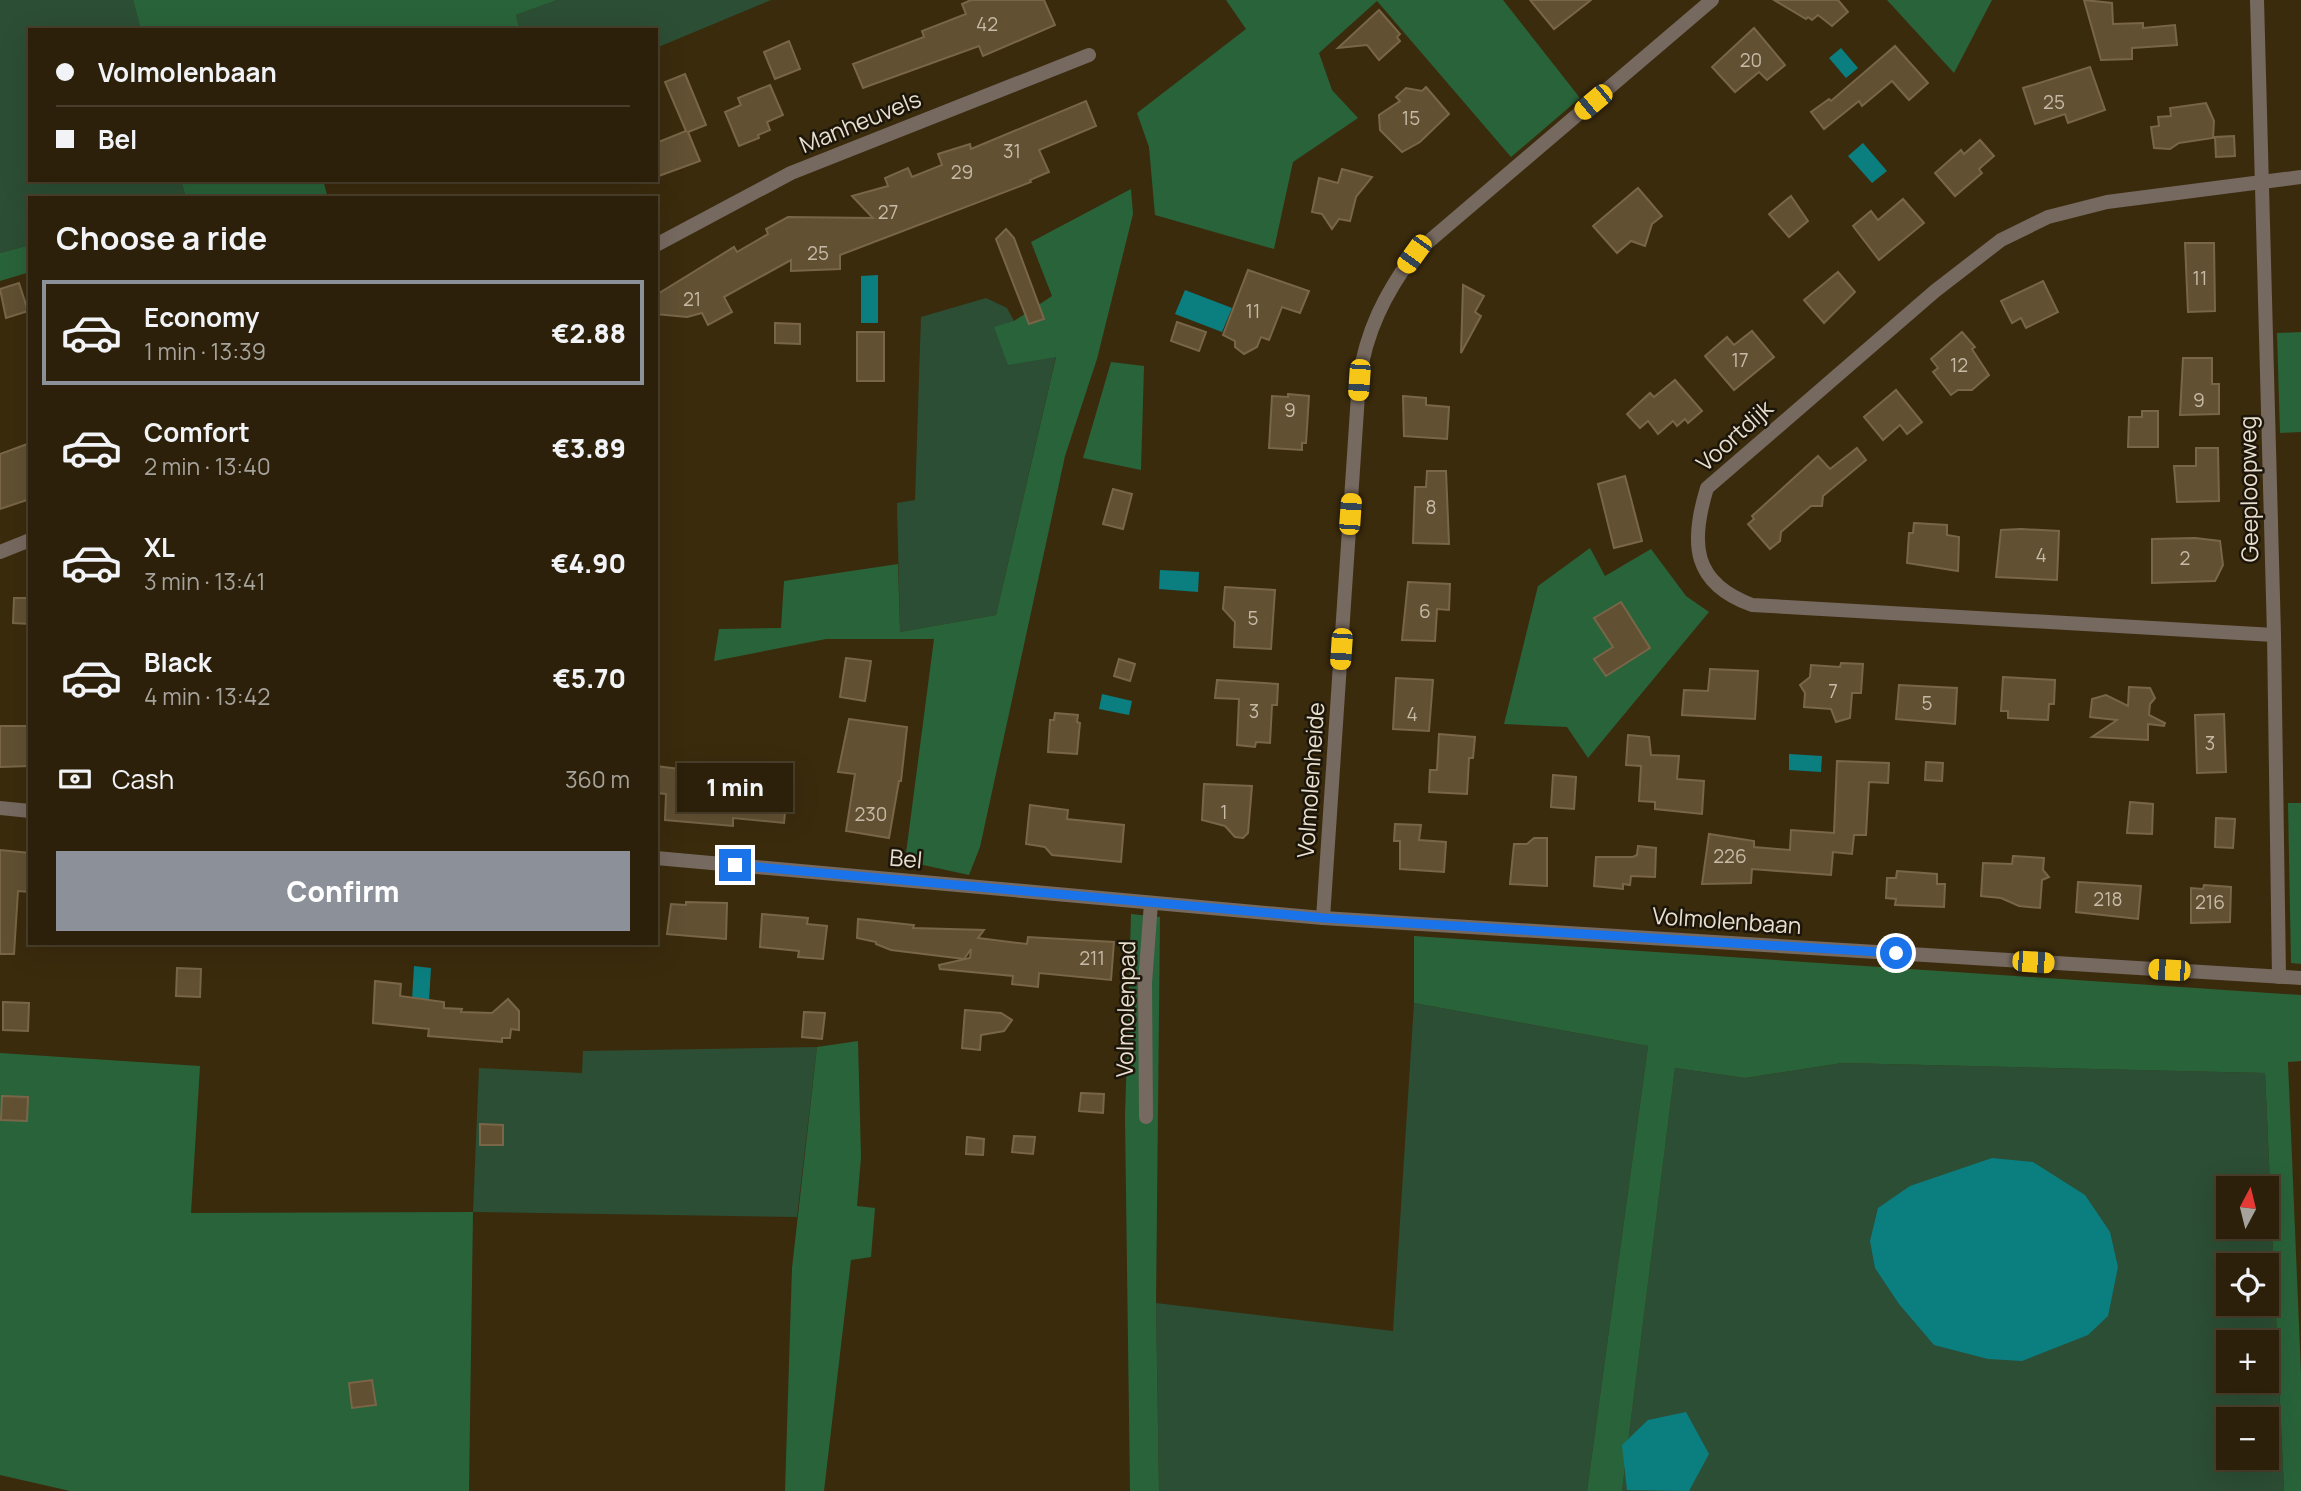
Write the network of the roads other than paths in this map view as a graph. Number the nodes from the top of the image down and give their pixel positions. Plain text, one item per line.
1 (1712, 0) edge
2 (2257, 0) edge
3 (1089, 55) dead end
4 (2301, 177) edge
5 (2261, 182) junction
6 (658, 244) edge
7 (28, 541) edge
8 (0, 552) edge
9 (2274, 635) junction
10 (0, 808) edge
11 (28, 811) edge
12 (658, 858) edge
13 (1151, 903) junction
14 (1324, 918) junction
15 (2278, 977) junction
16 (2301, 978) edge
17 (1146, 1117) dead end

1 - 14 street, Volmolenheide
2 - 5 street, Geeploopweg
3 - 6 street, Manheuvels
4 - 5 street, Voortdijk
5 - 9 street, Geeploopweg
5 - 9 street, Voortdijk
7 - 8 street
9 - 15 street, Geeploopweg
10 - 11 street
12 - 13 street, Bel
13 - 14 street, Volmolenbaan
13 - 17 street, Volmolenpad
14 - 15 street, Volmolenbaan
15 - 16 street, Volmolenbaan

